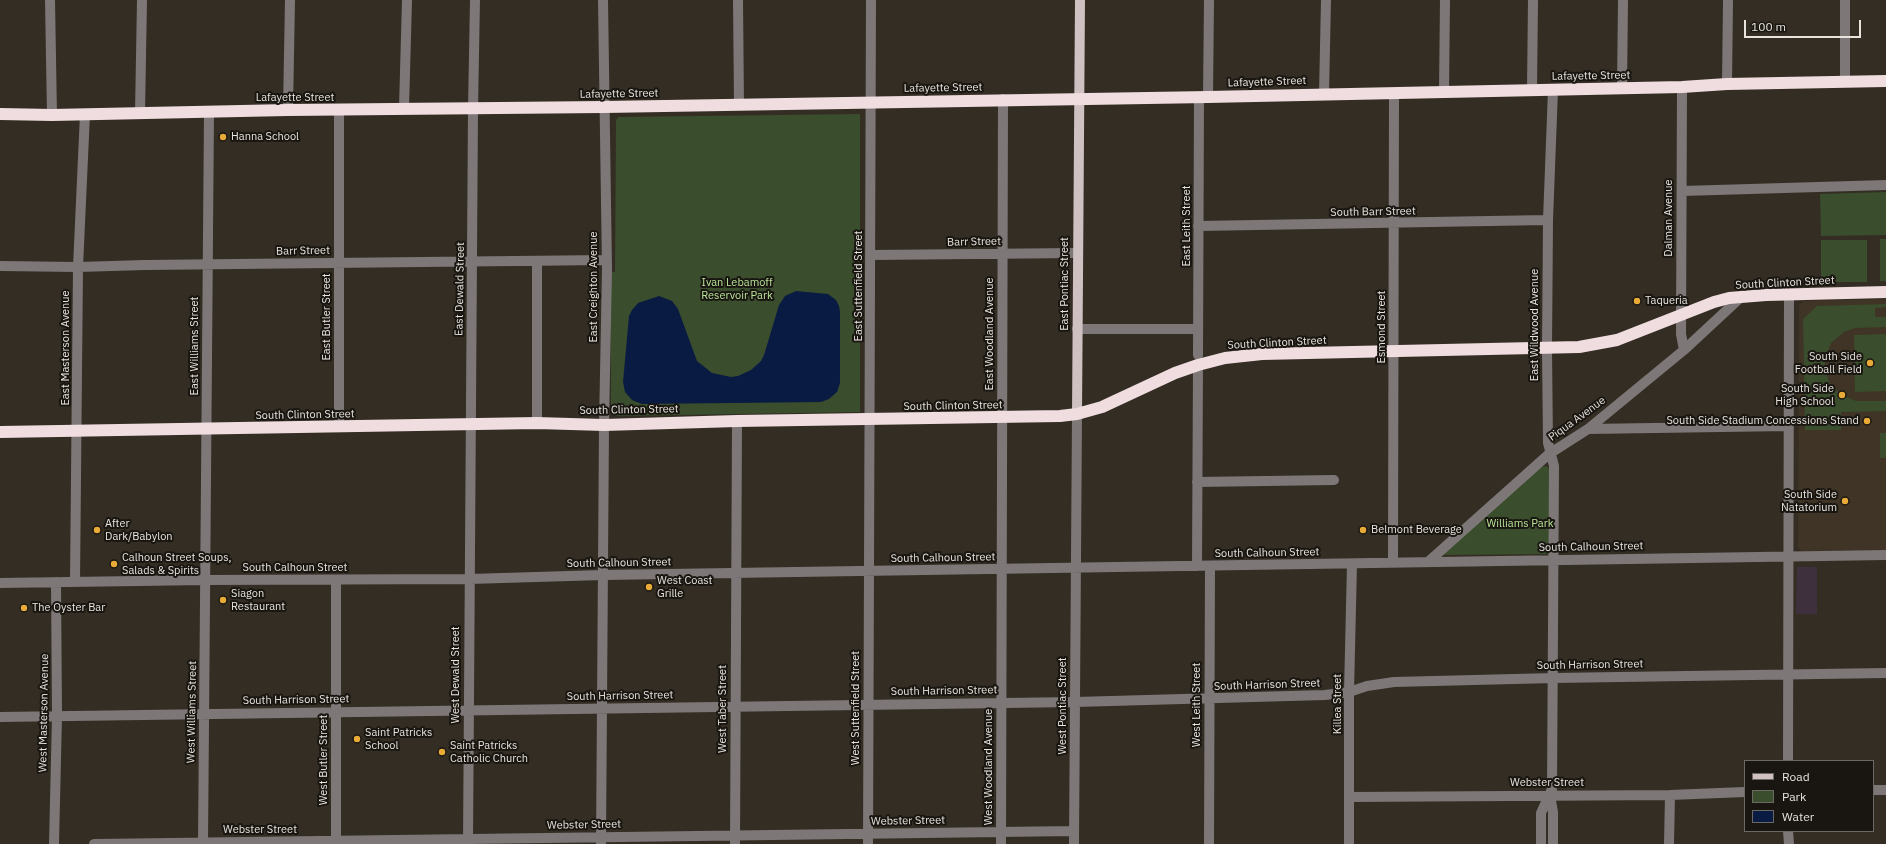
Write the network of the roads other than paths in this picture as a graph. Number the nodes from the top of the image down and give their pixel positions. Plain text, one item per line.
1 (50, 0) edge
2 (142, 0) edge
3 (290, 0) edge
4 (407, 0) edge
5 (475, 0) edge
6 (604, 0) edge
7 (738, 0) edge
8 (871, 0) edge
9 (1080, 0) edge
10 (1209, 0) edge
11 (1326, 0) edge
12 (1445, 0) edge
13 (1533, 0) edge
14 (1623, 0) edge
15 (1728, 0) edge
16 (1845, 0) edge
17 (1886, 81) edge
18 (1845, 82) junction
19 (1726, 84) junction
20 (1682, 87) junction
21 (1622, 88) junction
22 (1532, 90) junction
23 (1553, 90) junction
24 (1444, 91) junction
25 (1394, 93) junction
26 (1324, 94) junction
27 (1203, 97) junction
28 (1003, 99) junction
29 (1079, 99) junction
30 (871, 102) junction
31 (739, 104) junction
32 (404, 108) junction
33 (604, 108) junction
34 (473, 109) junction
35 (288, 110) junction
36 (339, 110) junction
37 (209, 112) junction
38 (140, 113) junction
39 (0, 114) edge
40 (85, 114) junction
41 (52, 115) junction
42 (1886, 186) edge
43 (1682, 190) junction
44 (1548, 220) junction
45 (1394, 224) junction
46 (1198, 226) junction
47 (1077, 252) junction
48 (1002, 253) junction
49 (871, 255) junction
50 (607, 260) junction
51 (473, 261) junction
52 (537, 261) junction
53 (339, 263) junction
54 (207, 264) junction
55 (0, 266) edge
56 (78, 267) junction
57 (1886, 292) edge
58 (1789, 294) junction
59 (1741, 297) junction
60 (1681, 316) junction
61 (1198, 329) junction
62 (1077, 330) junction
63 (1547, 349) junction
64 (1684, 350) junction
65 (1395, 352) junction
66 (1198, 360) junction
67 (1077, 414) junction
68 (1002, 418) junction
69 (870, 420) junction
70 (736, 421) junction
71 (537, 423) junction
72 (470, 425) junction
73 (604, 425) junction
74 (1788, 426) junction
75 (338, 427) junction
76 (1588, 429) junction
77 (207, 430) junction
78 (78, 431) junction
79 (0, 432) edge
80 (1549, 454) junction
81 (1334, 480) dead end
82 (1197, 482) junction
83 (1886, 555) edge
84 (1789, 556) junction
85 (1554, 560) junction
86 (1393, 562) junction
87 (1428, 562) junction
88 (1352, 564) junction
89 (1197, 566) junction
90 (1210, 566) junction
91 (1076, 568) junction
92 (1001, 569) junction
93 (869, 572) junction
94 (736, 573) junction
95 (602, 575) junction
96 (469, 579) junction
97 (206, 580) junction
98 (336, 580) junction
99 (56, 582) junction
100 (75, 582) junction
101 (0, 583) edge
102 (1886, 673) edge
103 (1789, 674) junction
104 (1554, 678) junction
105 (1349, 692) junction
106 (1210, 698) junction
107 (1001, 702) junction
108 (1075, 702) junction
109 (868, 704) junction
110 (735, 707) junction
111 (602, 708) junction
112 (468, 710) junction
113 (336, 712) junction
114 (203, 713) junction
115 (57, 716) junction
116 (0, 717) edge
117 (1788, 760) edge
118 (1874, 790) edge
119 (1886, 790) edge
120 (1744, 792) edge
121 (1550, 795) junction
122 (1670, 795) junction
123 (1350, 797) junction
124 (1001, 831) junction
125 (1074, 831) junction
126 (1788, 832) edge
127 (735, 839) edge
128 (868, 839) edge
129 (601, 840) edge
130 (468, 841) edge
131 (203, 843) edge
132 (336, 843) edge
133 (54, 844) edge
134 (94, 844) edge
135 (1001, 844) edge
136 (1074, 844) edge
137 (1209, 844) edge
138 (1349, 844) edge
139 (1541, 844) edge
140 (1553, 844) edge
141 (1669, 844) edge
142 (1789, 844) edge

1 - 41 street
2 - 38 street
3 - 35 street
4 - 32 street
5 - 34 street, East Dewald Street
6 - 33 street, East Creighton Avenue
7 - 31 street
8 - 30 street, East Suttenfield Street
9 - 29 main road, East Pontiac Street
10 - 27 street, East Leith Street
11 - 26 street
12 - 24 street
13 - 22 street
14 - 21 street
15 - 19 street
16 - 18 street
17 - 18 highway, Lafayette Street
18 - 19 highway, Lafayette Street
19 - 20 highway, Lafayette Street
20 - 21 highway, Lafayette Street
20 - 43 street, Dalman Avenue
21 - 23 highway, Lafayette Street
22 - 23 highway, Lafayette Street
22 - 24 highway, Lafayette Street
23 - 44 street, East Wildwood Avenue
24 - 25 highway, Lafayette Street
25 - 26 highway, Lafayette Street
25 - 45 street, Esmond Street
26 - 27 highway, Lafayette Street
27 - 29 highway, Lafayette Street
27 - 46 street, East Leith Street
28 - 29 highway, Lafayette Street
28 - 30 highway, Lafayette Street
28 - 48 street, East Woodland Avenue
29 - 47 main road, East Pontiac Street
30 - 31 highway, Lafayette Street
30 - 49 street, East Suttenfield Street
31 - 33 highway, Lafayette Street
32 - 34 highway, Lafayette Street
32 - 36 highway, Lafayette Street
33 - 34 highway, Lafayette Street
33 - 50 street, East Creighton Avenue
34 - 51 street, East Dewald Street
35 - 36 highway, Lafayette Street
35 - 37 highway, Lafayette Street
36 - 53 street, East Butler Street
37 - 38 highway, Lafayette Street
37 - 54 street, East Williams Street
38 - 40 highway, Lafayette Street
39 - 41 highway, Lafayette Street
40 - 41 highway, Lafayette Street
40 - 56 street, East Masterson Avenue
42 - 43 street
43 - 60 street, Dalman Avenue
44 - 45 street, South Barr Street
44 - 63 street, East Wildwood Avenue
45 - 46 street, South Barr Street
45 - 65 street, Esmond Street
46 - 61 street, East Leith Street
47 - 48 street, Barr Street
47 - 62 main road, East Pontiac Street
48 - 49 street, Barr Street
48 - 68 street, East Woodland Avenue
49 - 69 street, East Suttenfield Street
50 - 52 street, Barr Street
50 - 73 street, East Creighton Avenue
51 - 52 street, Barr Street
51 - 53 street, Barr Street
51 - 72 street, East Dewald Street
52 - 71 street
53 - 54 street, Barr Street
53 - 75 street, East Butler Street
54 - 56 street, Barr Street
54 - 77 street, East Williams Street
55 - 56 street, Barr Street
56 - 78 street, East Masterson Avenue
57 - 58 highway, South Clinton Street
58 - 59 highway, South Clinton Street
58 - 74 street
59 - 60 highway, South Clinton Street
59 - 64 street, Piqua Avenue
60 - 63 highway, South Clinton Street
60 - 64 street, Dalman Avenue
61 - 62 street
61 - 66 street, East Leith Street
62 - 67 main road, East Pontiac Street
63 - 65 highway, South Clinton Street
63 - 80 street, East Wildwood Avenue
64 - 76 street, Piqua Avenue
65 - 66 highway, South Clinton Street
65 - 86 street, Esmond Street
66 - 67 highway, South Clinton Street
66 - 82 street, East Leith Street
67 - 68 highway, South Clinton Street
67 - 91 street, East Pontiac Street
68 - 69 highway, South Clinton Street
68 - 92 street, East Woodland Avenue
69 - 70 highway, South Clinton Street
69 - 93 street, East Suttenfield Street
70 - 73 highway, South Clinton Street
70 - 94 street, West Taber Street
71 - 72 highway, South Clinton Street
71 - 73 highway, South Clinton Street
72 - 75 highway, South Clinton Street
72 - 96 street, East Dewald Street
73 - 95 street, East Creighton Avenue
74 - 76 street
74 - 84 street
75 - 77 highway, South Clinton Street
76 - 80 street, Piqua Avenue
77 - 78 highway, South Clinton Street
77 - 97 street, East Williams Street
78 - 79 highway, South Clinton Street
78 - 100 street, East Masterson Avenue
80 - 85 street, East Wildwood Avenue
80 - 87 street, Piqua Avenue
81 - 82 street
82 - 89 street, East Leith Street
83 - 84 street, South Calhoun Street
84 - 85 street, South Calhoun Street
84 - 103 street
85 - 87 street, South Calhoun Street
85 - 104 street, East Wildwood Avenue
86 - 87 street, South Calhoun Street
86 - 88 street, South Calhoun Street
88 - 90 street, South Calhoun Street
88 - 105 street, Killea Street
89 - 90 street, South Calhoun Street
89 - 91 street, South Calhoun Street
90 - 106 street, West Leith Street
91 - 92 street, South Calhoun Street
91 - 108 street, West Pontiac Street
92 - 93 street, South Calhoun Street
92 - 107 street, West Woodland Avenue
93 - 94 street, South Calhoun Street
93 - 109 street, West Suttenfield Street
94 - 95 street, South Calhoun Street
94 - 110 street, West Taber Street
95 - 96 street, South Calhoun Street
95 - 111 street, East Creighton Avenue
96 - 98 street, South Calhoun Street
96 - 112 street, West Dewald Street
97 - 98 street, South Calhoun Street
97 - 100 street, South Calhoun Street
97 - 114 street, West Williams Street
98 - 113 street, West Butler Street
99 - 100 street, South Calhoun Street
99 - 101 street, South Calhoun Street
99 - 115 street, West Masterson Avenue
102 - 103 street, South Harrison Street
103 - 104 street, South Harrison Street
103 - 117 street
104 - 105 street, South Harrison Street
104 - 121 street, East Wildwood Avenue
105 - 106 street, South Harrison Street
105 - 123 street, Killea Street
106 - 108 street, South Harrison Street
106 - 137 street, West Leith Street
107 - 108 street, South Harrison Street
107 - 109 street, South Harrison Street
107 - 124 street, West Woodland Avenue
108 - 125 street, West Pontiac Street
109 - 110 street, South Harrison Street
109 - 128 street, West Suttenfield Street
110 - 111 street, South Harrison Street
110 - 127 street, West Taber Street
111 - 112 street, South Harrison Street
111 - 129 street, East Creighton Avenue
112 - 113 street, South Harrison Street
112 - 130 street, West Dewald Street
113 - 114 street, South Harrison Street
113 - 132 street, West Butler Street
114 - 115 street, South Harrison Street
114 - 131 street, West Williams Street
115 - 116 street, South Harrison Street
115 - 133 street, West Masterson Avenue
118 - 119 street
120 - 122 street, Webster Street
121 - 122 street, Webster Street
121 - 123 street, Webster Street
121 - 139 street
121 - 140 street
122 - 141 street
123 - 138 street, Killea Street
124 - 125 street, Webster Street
124 - 128 street, Webster Street
124 - 135 street, West Woodland Avenue
125 - 136 street, West Pontiac Street
126 - 142 street
127 - 128 street, Webster Street
127 - 129 street, Webster Street
129 - 130 street, Webster Street
130 - 132 street, Webster Street
131 - 132 street, Webster Street
131 - 134 street, Webster Street

